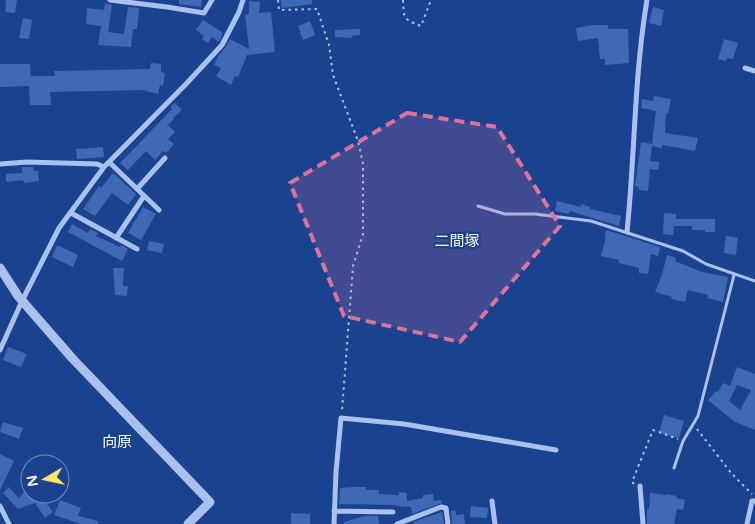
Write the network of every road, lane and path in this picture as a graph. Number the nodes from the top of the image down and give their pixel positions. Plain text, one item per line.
1 (110, 0) edge
2 (212, 0) edge
3 (243, 0) edge
4 (278, 0) edge
5 (403, 0) edge
6 (431, 0) edge
7 (647, 0) edge
8 (745, 68) dead end
9 (755, 70) edge
10 (165, 158) dead end
11 (109, 162) junction
12 (0, 164) edge
13 (104, 167) junction
14 (137, 189) junction
15 (144, 196) junction
16 (478, 206) dead end
17 (159, 210) dead end
18 (71, 213) junction
19 (627, 232) junction
20 (116, 238) junction
21 (137, 249) dead end
22 (0, 268) edge
23 (734, 275) junction
24 (755, 281) edge
25 (22, 301) junction
26 (0, 350) edge
27 (341, 418) junction
28 (694, 426) junction
29 (683, 441) junction
30 (556, 450) dead end
31 (674, 468) dead end
32 (640, 486) joint
33 (755, 496) edge
34 (492, 501) dead end
35 (755, 501) edge
36 (0, 506) edge
37 (334, 511) junction
38 (393, 512) dead end
39 (9, 524) edge
40 (188, 524) edge
41 (334, 524) edge
42 (397, 524) edge
43 (448, 524) edge
44 (496, 524) edge
45 (643, 524) edge
46 (748, 524) edge

1 - 2 street
3 - 11 street
4 - 27 path
5 - 6 path
7 - 19 street
8 - 9 street
10 - 14 street
11 - 13 street
11 - 14 street
12 - 13 street
13 - 18 street
14 - 15 street
15 - 17 street
15 - 20 street
16 - 19 lane
18 - 20 street
18 - 25 street
19 - 23 lane
20 - 21 street
22 - 25 street
23 - 24 lane
23 - 28 lane
25 - 26 street
25 - 40 street
27 - 30 street
27 - 37 street
28 - 29 lane
28 - 33 path
29 - 31 lane
29 - 32 path
32 - 45 street
34 - 44 street
35 - 46 street
36 - 39 street
37 - 38 street
37 - 41 street
42 - 43 street

